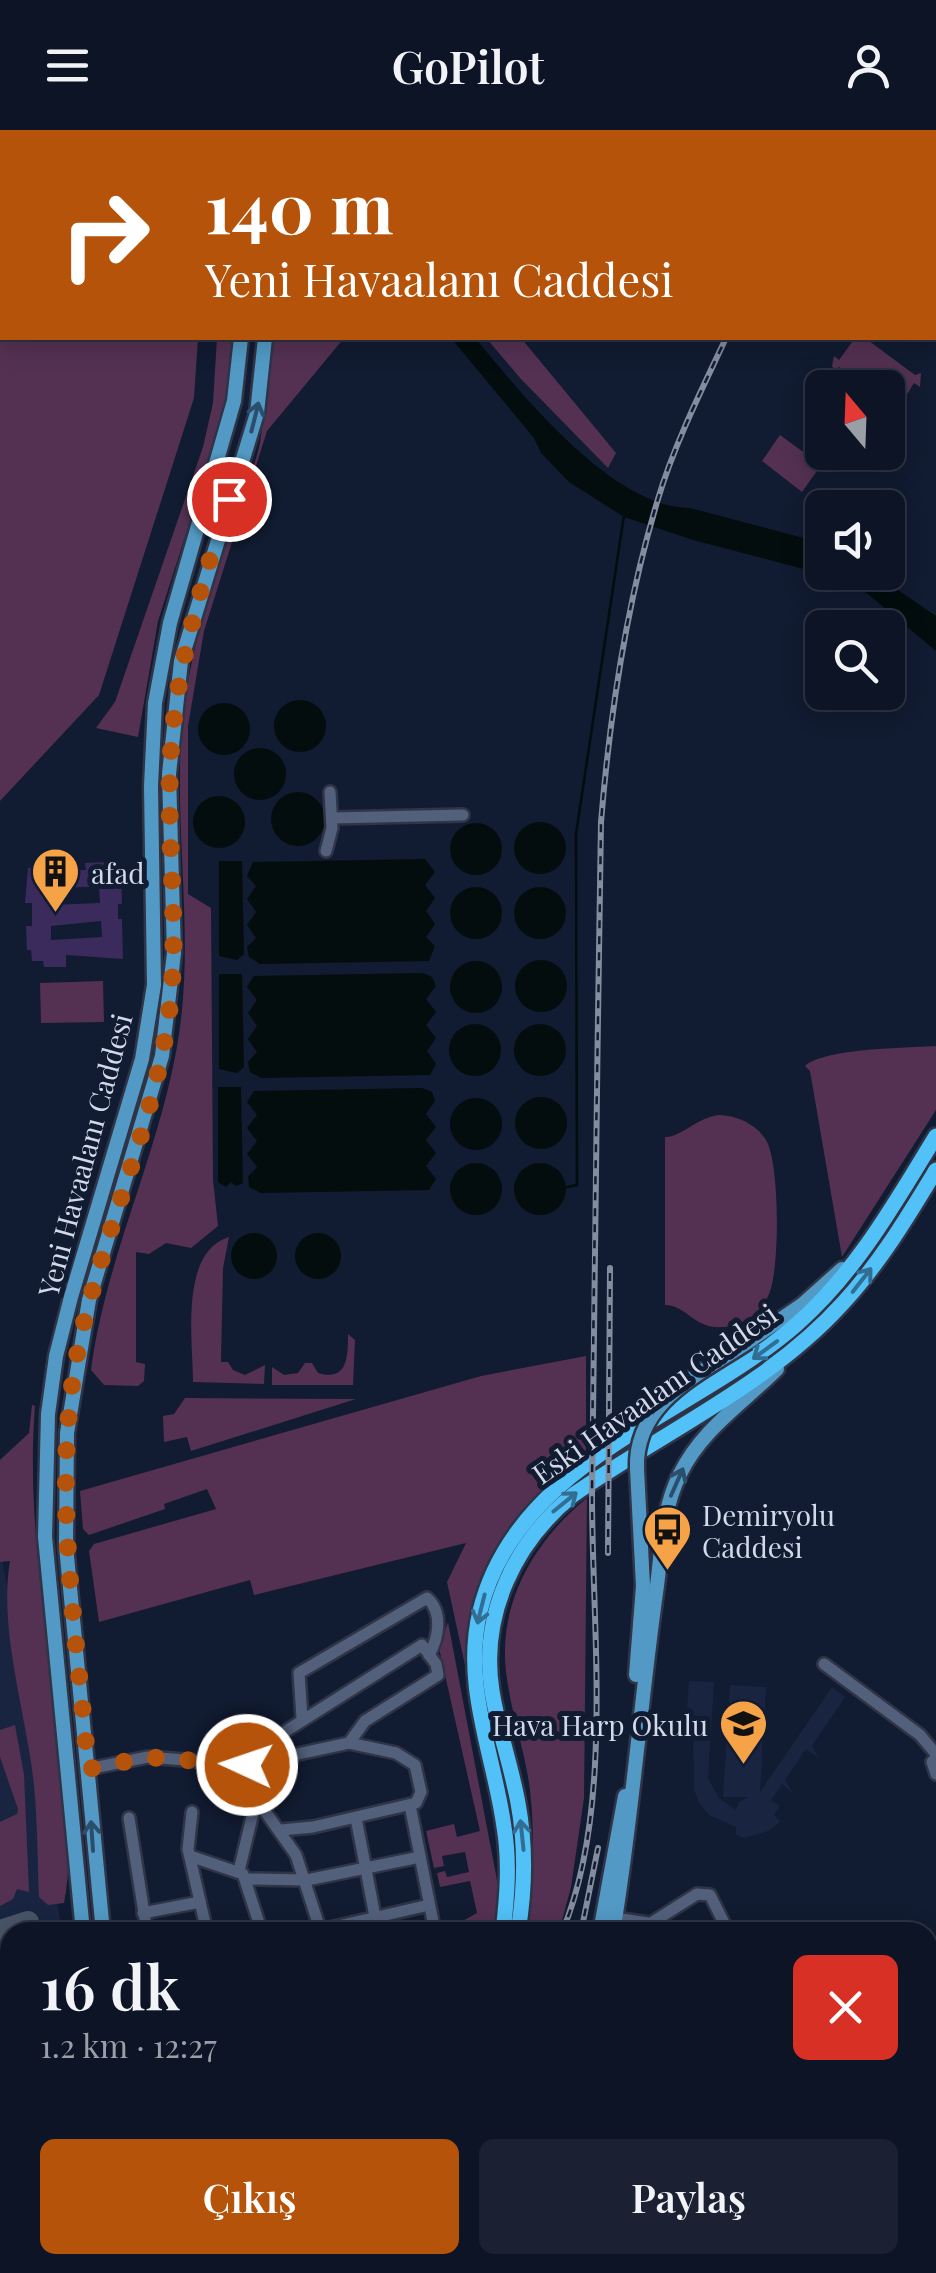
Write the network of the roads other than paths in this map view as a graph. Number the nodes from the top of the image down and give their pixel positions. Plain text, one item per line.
1 (241, 340) edge
2 (265, 340) edge
3 (330, 792) dead end
4 (463, 815) dead end
5 (332, 818) junction
6 (326, 851) dead end
7 (142, 1054) junction
8 (161, 1059) junction
9 (936, 1136) edge
10 (936, 1170) edge
11 (859, 1257) junction
12 (794, 1349) junction
13 (429, 1655) junction
14 (824, 1664) dead end
15 (80, 1685) junction
16 (62, 1686) junction
17 (302, 1718) junction
18 (349, 1743) junction
19 (936, 1756) edge
20 (239, 1765) junction
21 (88, 1769) junction
22 (70, 1771) junction
23 (936, 1774) edge
24 (256, 1800) junction
25 (410, 1805) junction
26 (192, 1812) dead end
27 (129, 1818) dead end
28 (356, 1818) junction
29 (280, 1830) junction
30 (190, 1856) junction
31 (420, 1857) junction
32 (366, 1868) junction
33 (243, 1875) junction
34 (307, 1880) junction
35 (200, 1902) junction
36 (428, 1906) junction
37 (143, 1913) junction
38 (375, 1916) junction
39 (82, 1922) edge
40 (102, 1922) edge
41 (145, 1922) edge
42 (205, 1922) edge
43 (259, 1922) edge
44 (316, 1922) edge
45 (354, 1922) edge
46 (376, 1922) edge
47 (432, 1922) edge
48 (503, 1922) edge
49 (520, 1922) edge
50 (611, 1922) edge
51 (650, 1922) edge
52 (724, 1922) edge

1 - 7 main road, Yeni Havaalanı Caddesi
8 -> 2 main road, Yeni Havaalanı Caddesi
3 - 5 street
4 - 5 street
5 - 6 street
7 - 8 main road
7 - 16 main road, Yeni Havaalanı Caddesi
8 - 15 main road, Yeni Havaalanı Caddesi
9 - 11 highway, Eski Havaalanı Caddesi
12 -> 10 highway, Eski Havaalanı Caddesi
11 -> 48 highway, Eski Havaalanı Caddesi
11 - 50 main road, bridge
49 -> 12 highway, Eski Havaalanı Caddesi
50 -> 12 main road
13 - 17 street
13 - 17 street
13 - 18 street
14 - 19 street
15 - 16 main road
15 - 21 main road, Yeni Havaalanı Caddesi
16 - 22 main road, Yeni Havaalanı Caddesi
17 - 20 street
18 - 20 street
18 - 25 street
19 - 23 street
20 - 21 street
20 - 24 street
21 - 22 main road
40 -> 21 main road, Yeni Havaalanı Caddesi
22 - 39 main road, Yeni Havaalanı Caddesi
24 - 29 street
24 - 33 street
25 - 28 street
25 - 31 street
26 - 30 street
27 - 37 street
28 - 29 street
28 - 32 street
29 - 34 street
30 - 33 street
30 - 35 street
31 - 32 street
31 - 36 street
32 - 34 street
32 - 38 street
33 - 34 street
33 - 43 street
34 - 44 street
35 - 37 street
35 - 42 street
36 - 38 street
36 - 47 street
37 - 41 street
38 - 45 street
38 - 46 street
51 - 52 street

